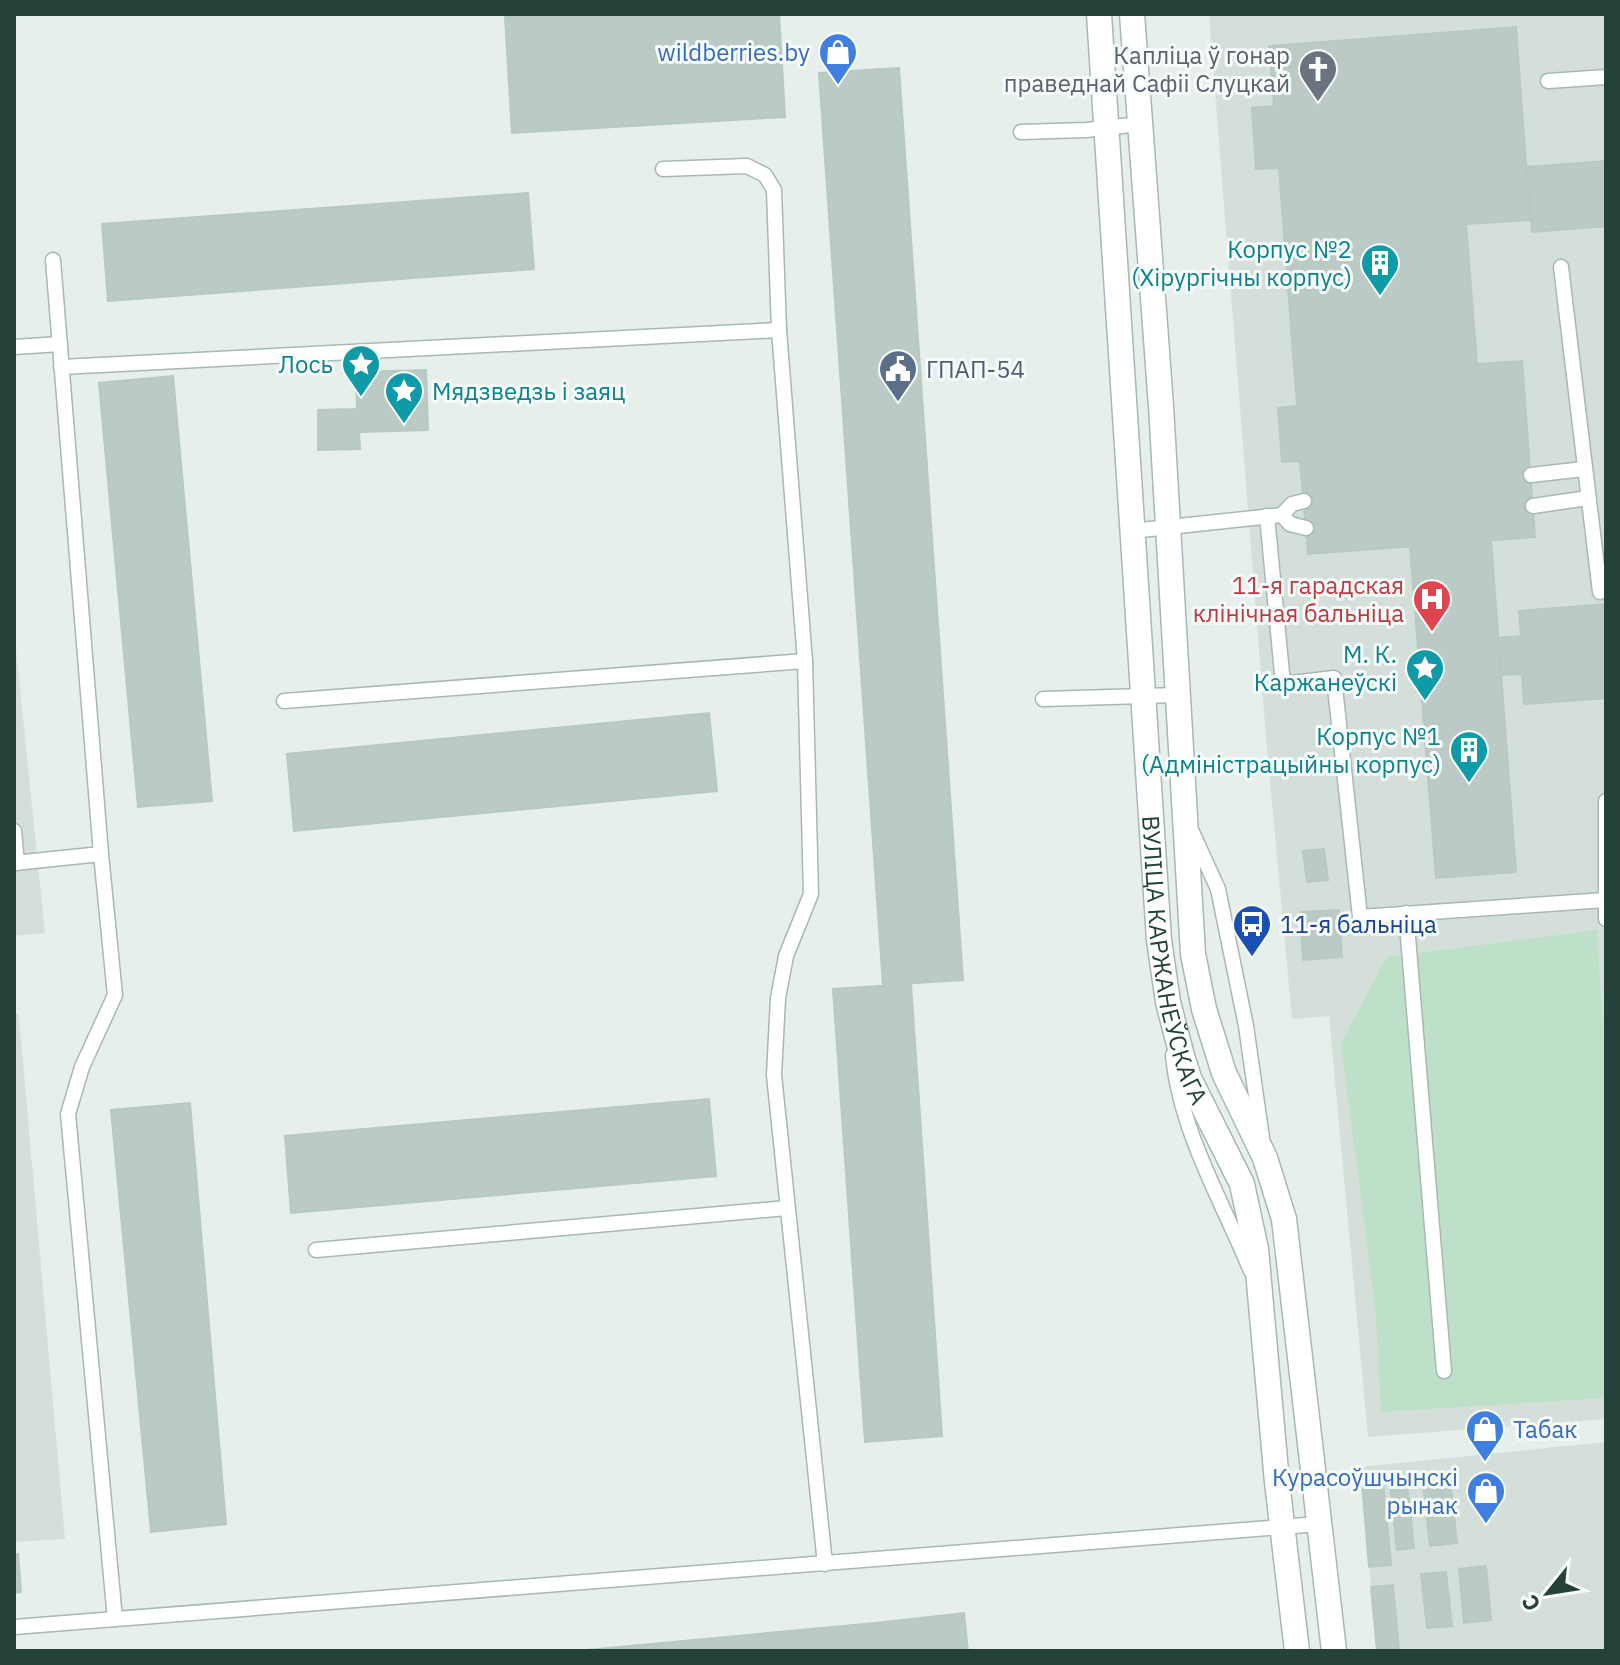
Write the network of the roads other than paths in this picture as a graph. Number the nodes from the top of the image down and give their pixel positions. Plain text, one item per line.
1 (1099, 14) edge
2 (1132, 14) edge
3 (1606, 77) edge
4 (1548, 81) dead end
5 (1140, 124) junction
6 (1106, 128) junction
7 (1021, 132) dead end
8 (663, 169) dead end
9 (53, 260) dead end
10 (1561, 267) dead end
11 (779, 330) junction
12 (60, 344) junction
13 (14, 347) edge
14 (61, 367) junction
15 (1584, 469) junction
16 (1531, 475) dead end
17 (1588, 498) junction
18 (1304, 501) dead end
19 (1533, 506) dead end
20 (1274, 516) junction
21 (1168, 527) junction
22 (1306, 528) dead end
23 (1132, 531) junction
24 (1600, 592) dead end
25 (805, 661) junction
26 (1177, 695) junction
27 (1143, 696) junction
28 (1043, 699) dead end
29 (284, 701) dead end
30 (1606, 801) edge
31 (1184, 815) junction
32 (14, 831) edge
33 (101, 854) junction
34 (16, 863) edge
35 (1605, 900) edge
36 (1406, 913) junction
37 (1606, 919) edge
38 (1265, 1158) junction
39 (787, 1208) junction
40 (316, 1250) dead end
41 (1444, 1371) dead end
42 (1319, 1524) junction
43 (1284, 1528) junction
44 (825, 1564) junction
45 (115, 1619) junction
46 (14, 1627) edge
47 (1297, 1651) edge
48 (1334, 1651) edge

1 - 6 street, ВУЛІЦА КАРЖАНЕЎСКАГА
2 - 5 street, ВУЛІЦА КАРЖАНЕЎСКАГА
3 - 4 lane
5 - 6 lane
5 - 21 street, ВУЛІЦА КАРЖАНЕЎСКАГА
6 - 7 lane
6 - 23 street, ВУЛІЦА КАРЖАНЕЎСКАГА
8 - 11 lane
9 - 12 lane
10 - 15 lane
11 - 14 lane
11 - 25 lane
12 - 13 lane
12 - 14 lane
14 - 33 lane
15 - 16 lane
15 - 17 lane
17 - 19 lane
17 - 24 lane
18 - 20 lane
20 - 21 lane
20 - 22 lane
20 - 36 lane
21 - 23 lane
21 - 26 street, ВУЛІЦА КАРЖАНЕЎСКАГА
23 - 27 street, ВУЛІЦА КАРЖАНЕЎСКАГА
25 - 29 lane
25 - 39 lane
26 - 27 lane
26 - 31 street, ВУЛІЦА КАРЖАНЕЎСКАГА
27 - 28 lane
27 - 43 street, ВУЛІЦА КАРЖАНЕЎСКАГА
30 - 35 lane
31 - 38 lane
31 - 38 street, ВУЛІЦА КАРЖАНЕЎСКАГА
32 - 34 lane
33 - 34 lane
33 - 45 lane
35 - 36 lane
35 - 37 lane
36 - 41 lane
38 - 42 street, ВУЛІЦА КАРЖАНЕЎСКАГА
39 - 40 lane
39 - 44 lane
42 - 43 lane
42 - 48 street, ВУЛІЦА КАРЖАНЕЎСКАГА
43 - 44 lane
43 - 47 street, ВУЛІЦА КАРЖАНЕЎСКАГА
44 - 45 lane
45 - 46 lane

